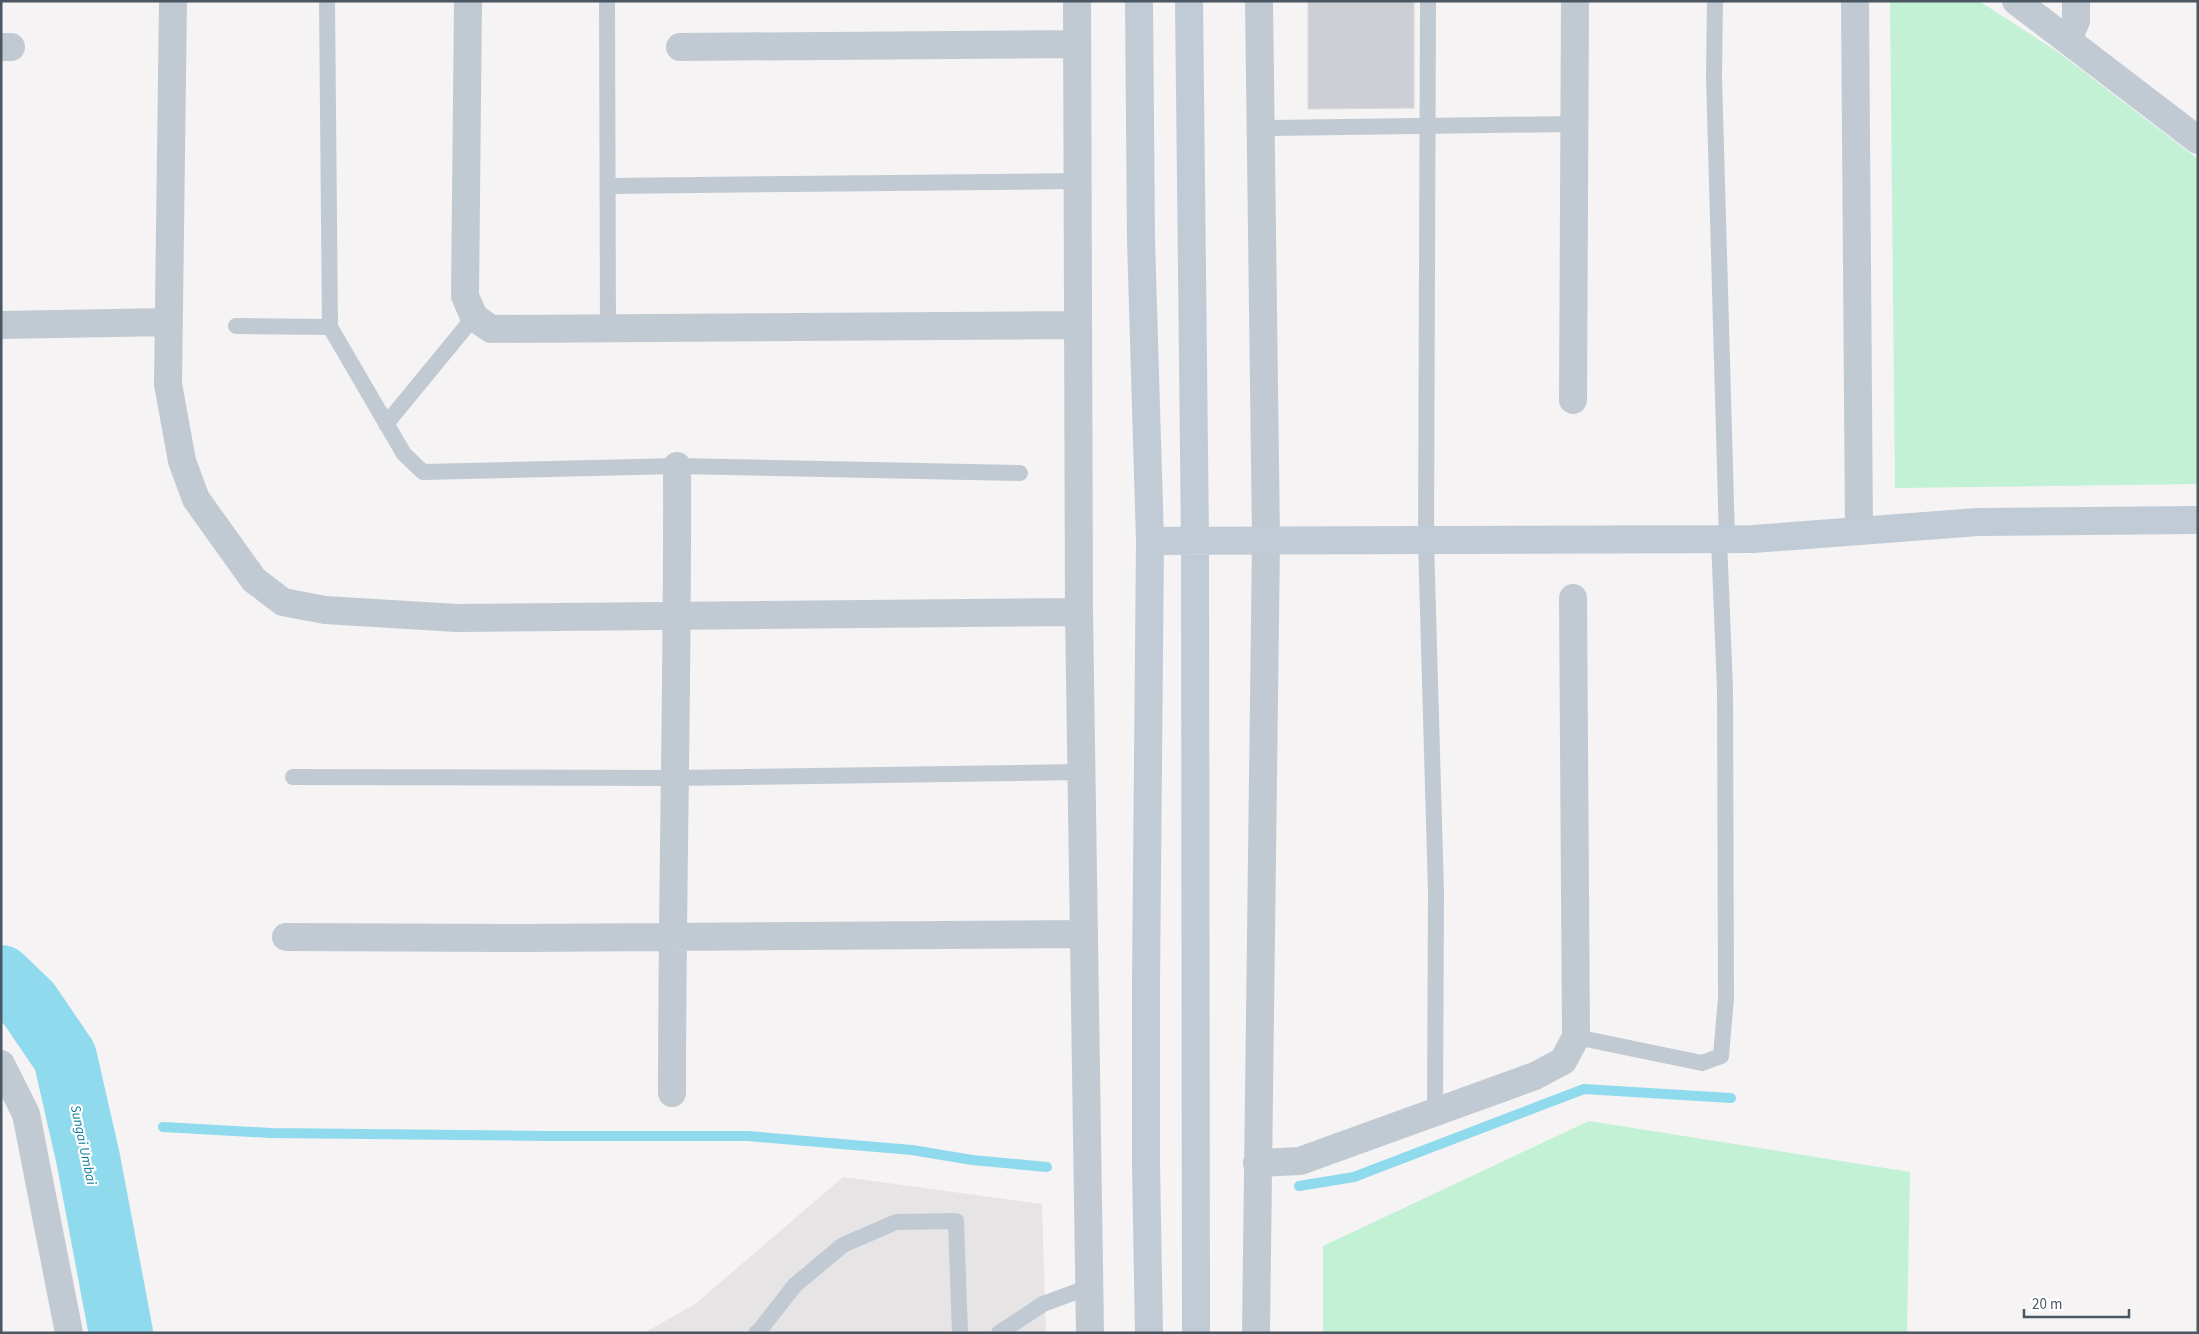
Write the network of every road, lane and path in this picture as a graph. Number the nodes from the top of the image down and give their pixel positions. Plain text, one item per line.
1 (173, 1) edge
2 (328, 1) edge
3 (468, 1) edge
4 (607, 1) edge
5 (1077, 1) edge
6 (1139, 1) edge
7 (1189, 1) edge
8 (1259, 1) edge
9 (1428, 1) edge
10 (1575, 1) edge
11 (1715, 1) edge
12 (1855, 1) edge
13 (2016, 1) edge
14 (2076, 1) edge
15 (2068, 39) junction
16 (1077, 44) junction
17 (680, 47) dead end
18 (1573, 124) junction
19 (1428, 126) junction
20 (1261, 128) junction
21 (2198, 140) edge
22 (1077, 181) junction
23 (608, 186) junction
24 (474, 317) junction
25 (169, 322) junction
26 (1, 325) edge
27 (1077, 325) junction
28 (236, 326) dead end
29 (330, 327) junction
30 (608, 328) junction
31 (1573, 400) dead end
32 (386, 424) junction
33 (677, 466) junction
34 (1020, 472) dead end
35 (2198, 520) edge
36 (1859, 531) junction
37 (1723, 539) junction
38 (1266, 540) junction
39 (1426, 540) junction
40 (1150, 541) junction
41 (1195, 541) junction
42 (1573, 598) dead end
43 (1079, 612) junction
44 (678, 616) junction
45 (1081, 772) junction
46 (293, 777) dead end
47 (675, 778) junction
48 (1083, 934) junction
49 (672, 936) junction
50 (286, 937) dead end
51 (1576, 1037) junction
52 (1, 1064) edge
53 (672, 1093) dead end
54 (1435, 1112) junction
55 (1257, 1163) junction
56 (1089, 1288) junction
57 (69, 1333) edge
58 (756, 1333) edge
59 (960, 1333) edge
60 (999, 1333) edge
61 (1090, 1333) edge
62 (1149, 1333) edge
63 (1196, 1333) edge
64 (1256, 1333) edge

1 - 25 street
2 - 29 lane
3 - 24 street
4 - 23 lane
5 - 16 street
6 - 40 street
7 - 41 street
8 - 20 street
9 - 19 lane
10 - 18 street
11 - 37 lane
12 - 36 street
13 - 15 street
14 - 15 street
15 - 21 street
16 - 17 street
16 - 22 street
18 - 19 lane
18 - 31 street
19 - 20 lane
19 - 39 lane
20 - 38 street
22 - 23 lane
22 - 27 street
23 - 30 lane
24 - 30 street
24 - 32 lane
25 - 26 street
25 - 44 street
27 - 30 street
27 - 43 street
28 - 29 lane
29 - 32 lane
32 - 33 lane
33 - 34 lane
33 - 44 street
35 - 36 street
36 - 37 street
37 - 39 street
37 - 51 lane
38 - 39 street
38 - 41 street
38 - 55 street
39 - 54 lane
40 - 41 street
40 - 62 street
41 - 63 street
42 - 51 street
43 - 44 street
43 - 45 street
44 - 47 street
45 - 47 lane
45 - 48 street
46 - 47 lane
47 - 49 street
48 - 49 street
48 - 56 street
49 - 50 street
49 - 53 street
51 - 54 street
52 - 57 street
54 - 55 street
55 - 64 street
56 - 60 lane
56 - 61 street
58 - 59 lane

